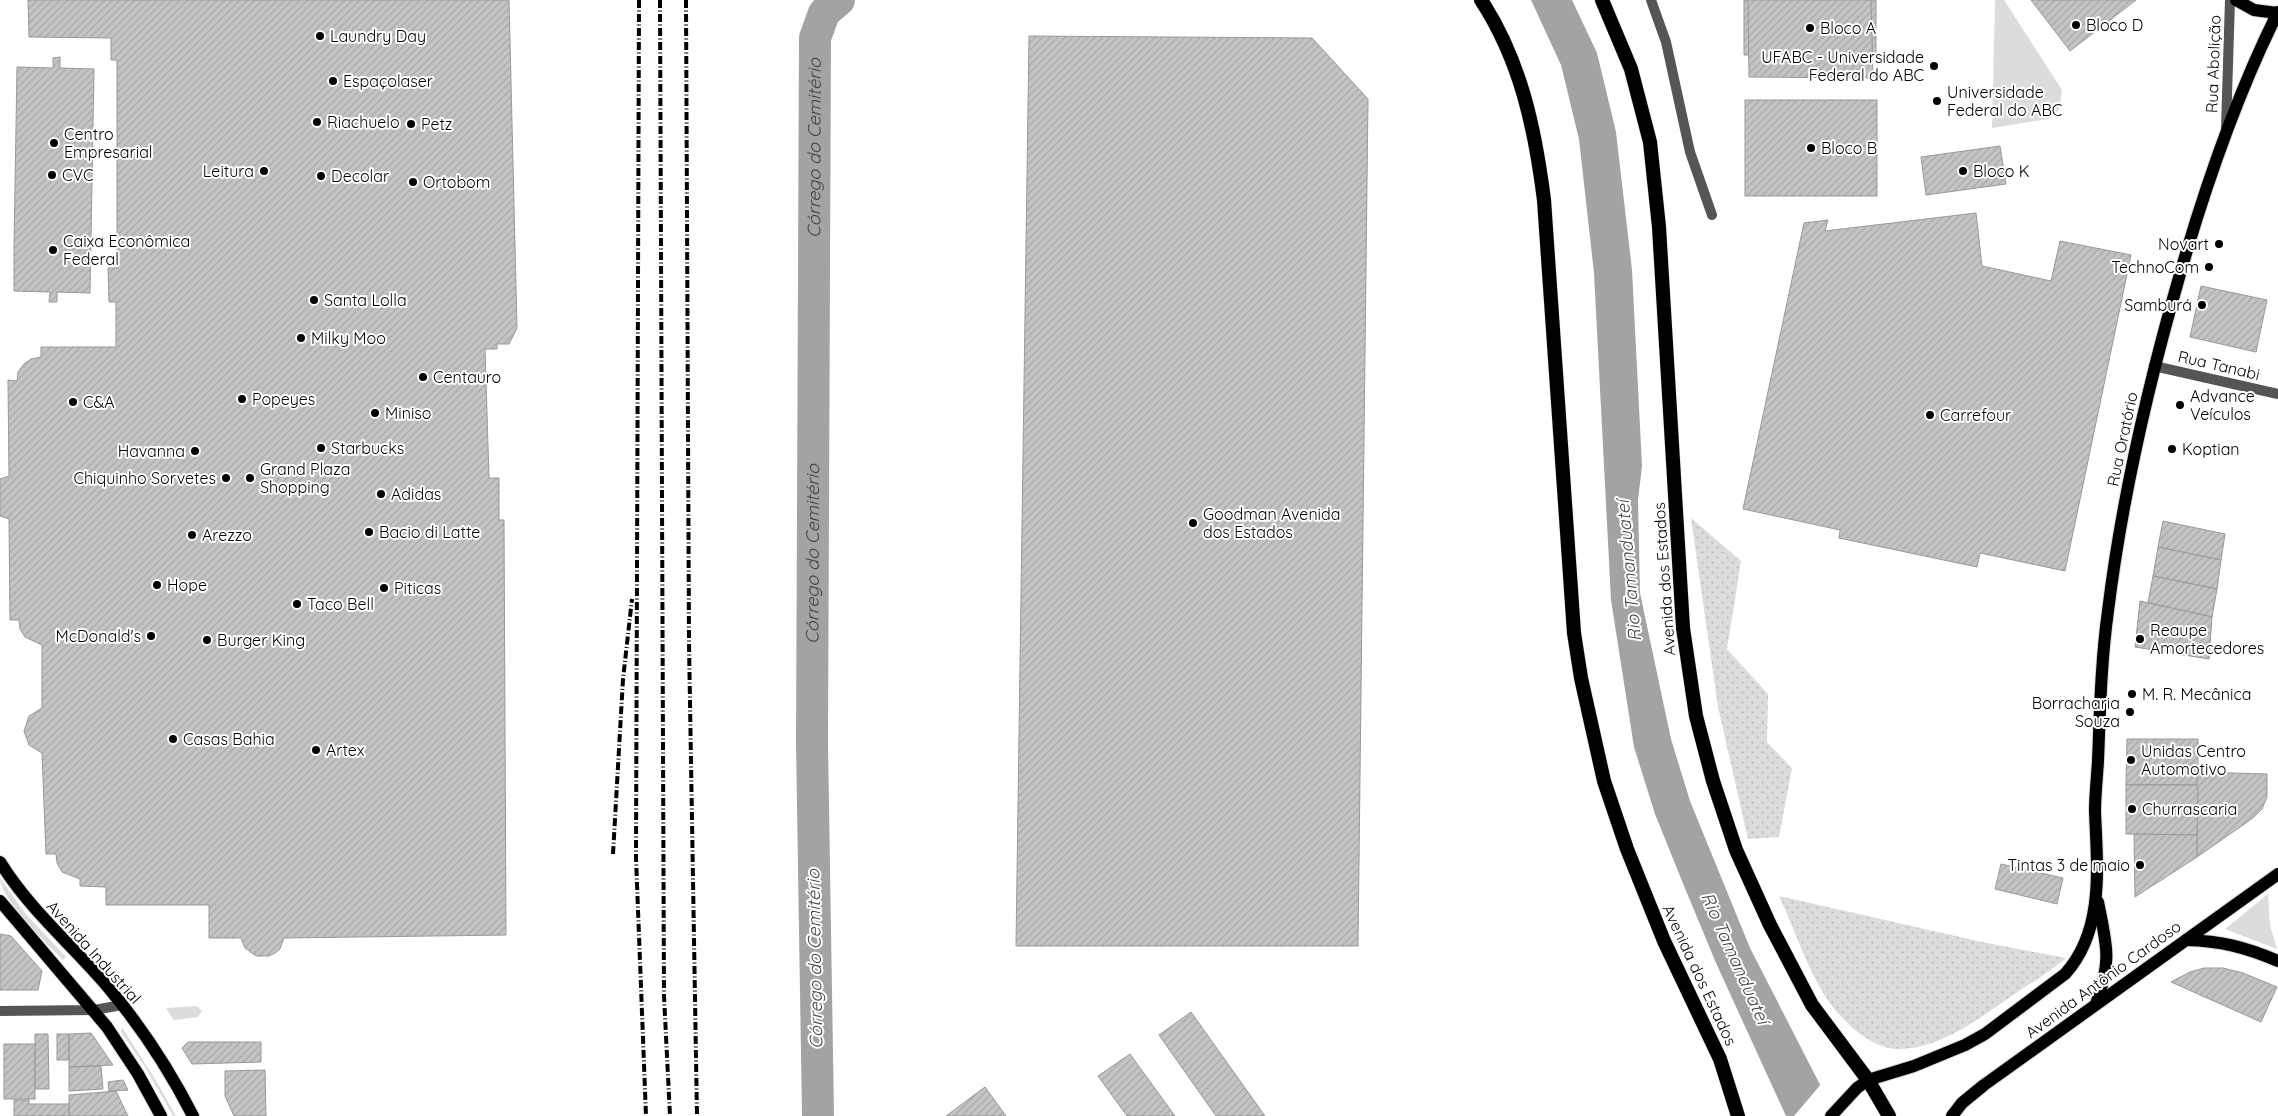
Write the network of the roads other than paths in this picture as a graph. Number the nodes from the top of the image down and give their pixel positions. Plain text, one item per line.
1 (1481, 0) edge
2 (1602, 0) edge
3 (1651, 0) edge
4 (2230, 0) edge
5 (2236, 0) edge
6 (2278, 12) edge
7 (2226, 128) junction
8 (1712, 215) dead end
9 (2154, 366) junction
10 (2278, 394) edge
11 (0, 862) edge
12 (2278, 874) edge
13 (2096, 893) junction
14 (0, 901) edge
15 (2186, 940) junction
16 (2278, 961) edge
17 (2065, 974) joint
18 (2096, 1004) junction
19 (122, 1005) junction
20 (94, 1010) junction
21 (0, 1011) edge
22 (1868, 1080) junction
23 (161, 1116) edge
24 (193, 1116) edge
25 (1738, 1116) edge
26 (1831, 1116) edge
27 (1889, 1116) edge
28 (1952, 1116) edge

1 - 25 highway, Avenida dos Estados
2 - 22 highway, Avenida dos Estados
3 - 8 street
4 - 7 street, Rua Abolição
5 - 6 main road
6 - 7 main road, Rua Oratório
7 - 9 main road, Rua Oratório
9 - 10 street, Rua Tanabi
9 - 13 main road, Rua Oratório
11 - 19 main road, Avenida Industrial
12 - 15 main road, Avenida Antônio Cardoso
13 - 17 main road, Rua Oratório
13 - 18 main road, Rua Oratório
14 - 20 main road
15 - 16 main road
15 - 18 main road, Avenida Antônio Cardoso
17 - 22 main road, Avenida Antônio Cardoso
18 - 28 main road, Avenida Antônio Cardoso
19 - 20 street
19 - 24 main road, Avenida Industrial
20 - 21 street
20 - 23 main road
22 - 26 main road, Avenida Antônio Cardoso
22 - 27 highway, Avenida dos Estados

